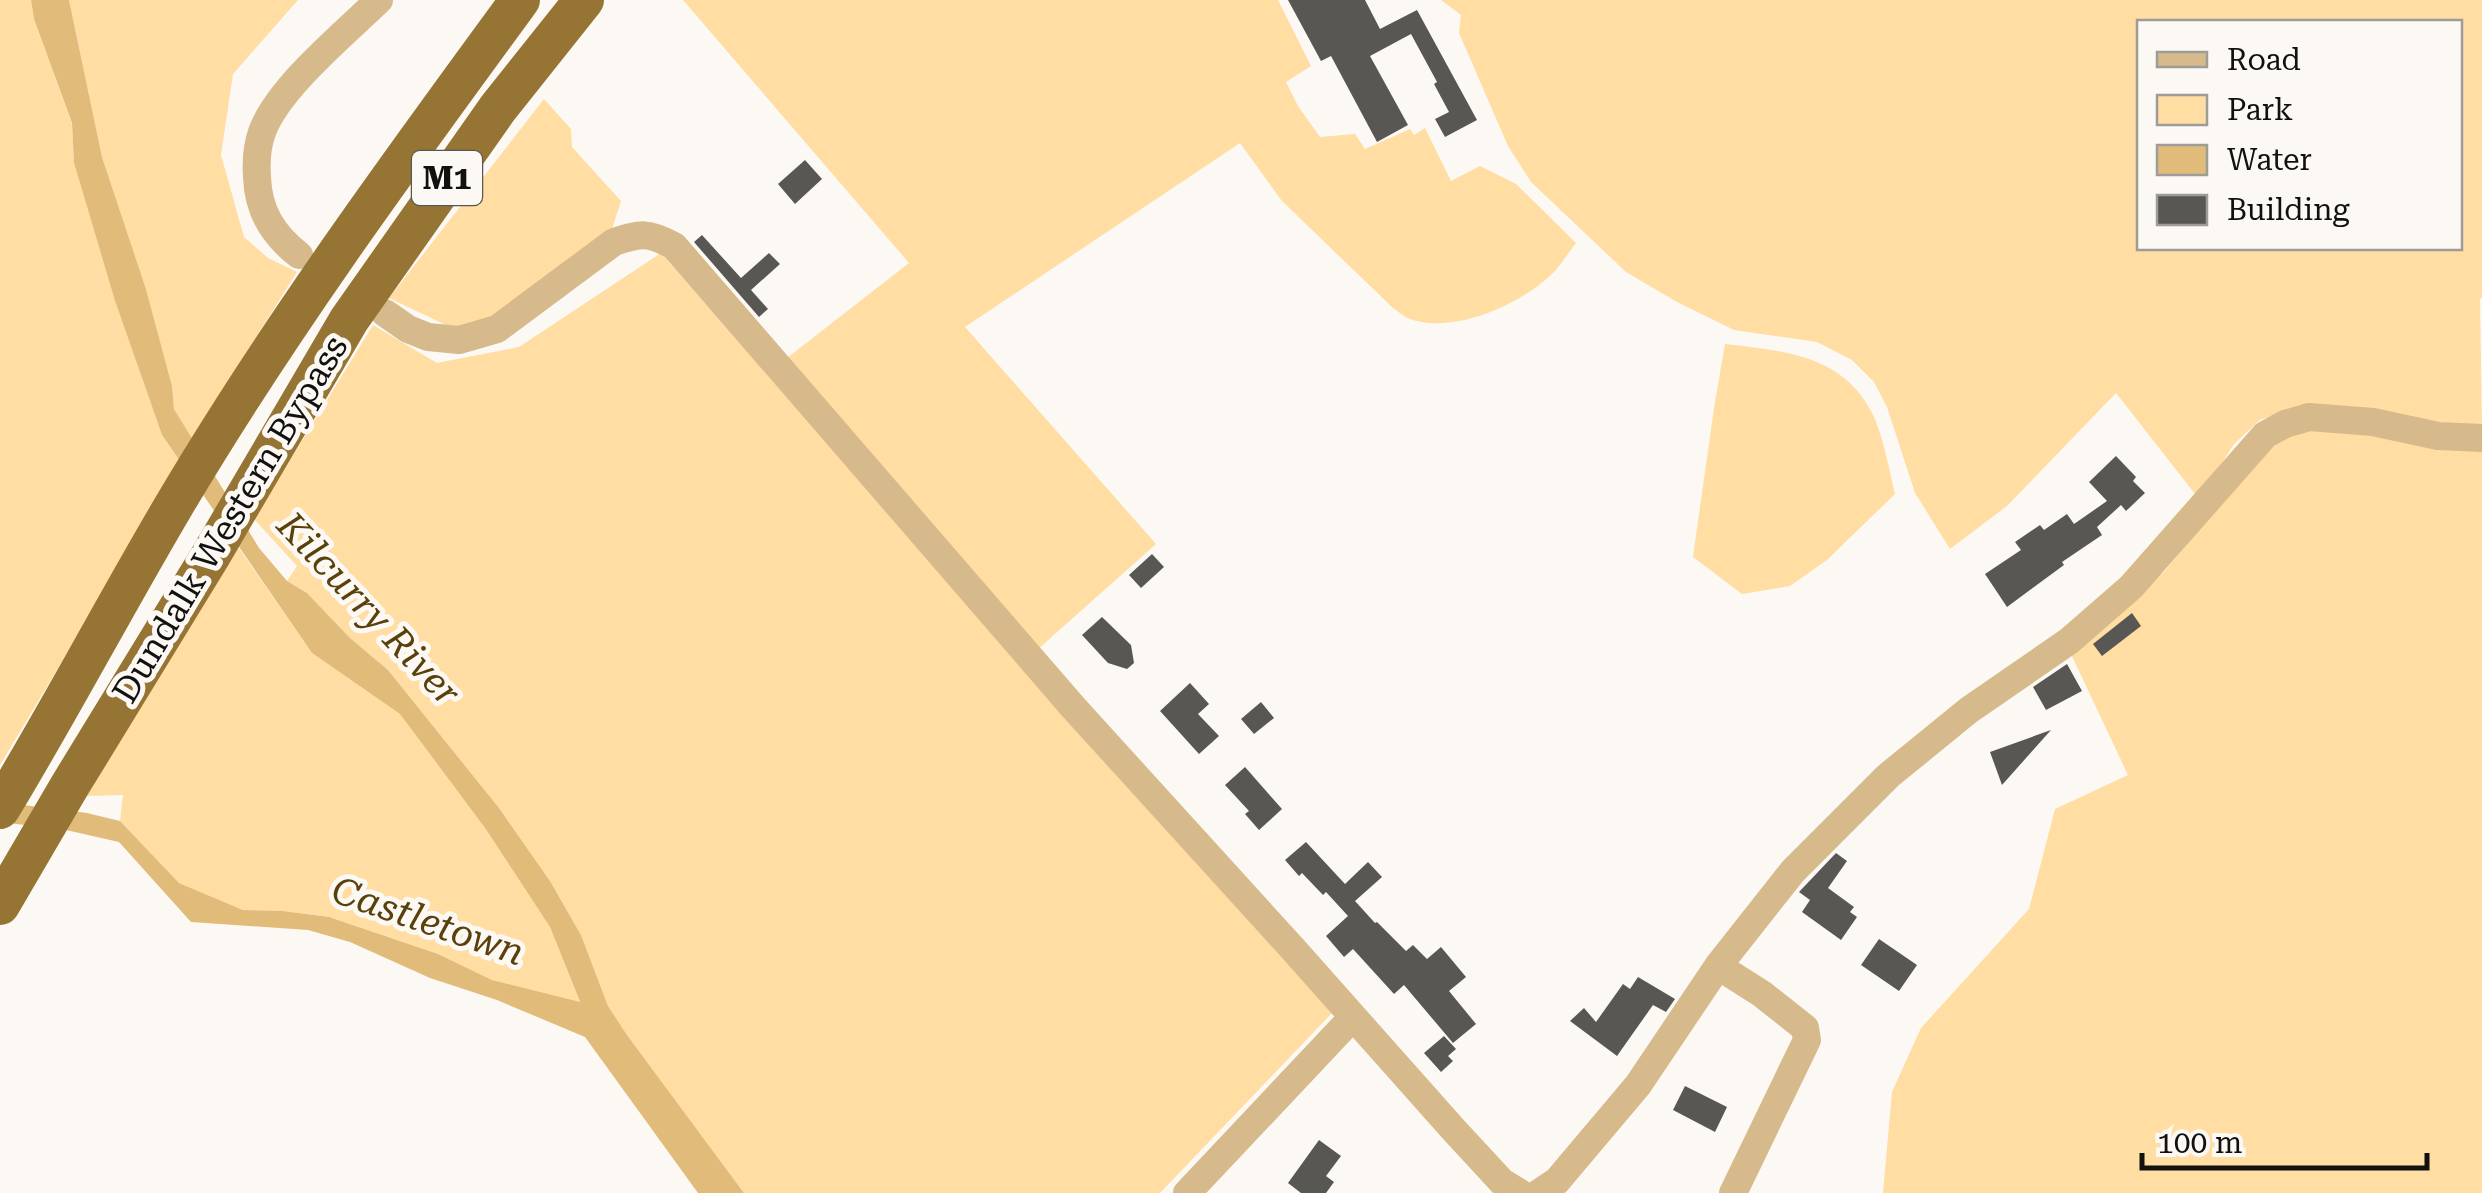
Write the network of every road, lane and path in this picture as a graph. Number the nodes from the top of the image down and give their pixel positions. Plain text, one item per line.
1 (379, 0) edge
2 (520, 0) edge
3 (584, 0) edge
4 (299, 255) dead end
5 (385, 313) dead end
6 (2482, 438) edge
7 (9, 794) edge
8 (0, 905) edge
9 (1718, 966) junction
10 (1354, 1018) junction
11 (1187, 1193) edge
12 (1520, 1193) edge
13 (1540, 1193) edge
14 (1733, 1193) edge

1 - 4 street
2 - 7 highway, Dundalk Western Bypass / M1
3 - 8 highway, Dundalk Western Bypass / M1
5 - 10 street
6 - 9 street
9 - 13 street
9 - 14 street
10 - 11 street
10 - 12 street

